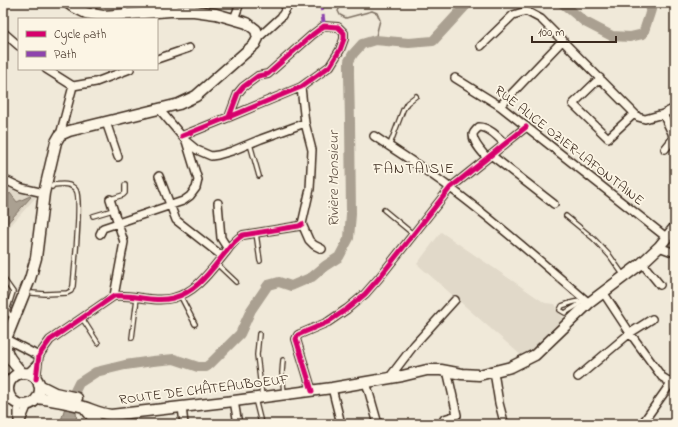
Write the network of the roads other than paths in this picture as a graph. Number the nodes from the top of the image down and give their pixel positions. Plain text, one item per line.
1 (68, 3) edge
2 (94, 3) edge
3 (140, 3) edge
4 (240, 3) edge
5 (290, 3) edge
6 (172, 7) edge
7 (93, 14) junction
8 (122, 14) junction
9 (234, 19) junction
10 (3, 32) edge
11 (258, 38) junction
12 (563, 40) junction
13 (18, 45) edge
14 (482, 46) dead end
15 (189, 48) dead end
16 (158, 59) edge
17 (48, 70) edge
18 (127, 70) edge
19 (455, 78) dead end
20 (600, 78) junction
21 (73, 86) junction
22 (300, 87) junction
23 (416, 96) dead end
24 (500, 106) junction
25 (675, 108) edge
26 (159, 109) junction
27 (634, 114) junction
28 (663, 114) junction
29 (229, 118) junction
30 (106, 122) junction
31 (305, 123) junction
32 (526, 127) junction
33 (60, 135) junction
34 (374, 136) dead end
35 (184, 138) junction
36 (250, 144) junction
37 (505, 144) junction
38 (390, 147) junction
39 (665, 149) dead end
40 (118, 157) dead end
41 (489, 157) junction
42 (158, 176) dead end
43 (259, 176) dead end
44 (3, 179) edge
45 (125, 185) dead end
46 (450, 188) junction
47 (48, 190) junction
48 (110, 199) joint
49 (218, 202) dead end
50 (554, 204) dead end
51 (170, 206) junction
52 (113, 210) junction
53 (384, 210) dead end
54 (94, 216) dead end
55 (566, 216) dead end
56 (118, 223) junction
57 (302, 224) junction
58 (675, 227) edge
59 (256, 233) junction
60 (100, 234) dead end
61 (413, 234) junction
62 (666, 237) junction
63 (658, 247) junction
64 (228, 249) junction
65 (322, 249) dead end
66 (675, 253) edge
67 (222, 256) junction
68 (260, 261) dead end
69 (216, 263) junction
70 (642, 263) junction
71 (625, 276) junction
72 (3, 278) edge
73 (236, 282) dead end
74 (660, 285) dead end
75 (602, 292) junction
76 (32, 293) dead end
77 (180, 295) junction
78 (114, 296) junction
79 (137, 297) junction
80 (455, 300) dead end
81 (586, 302) junction
82 (3, 304) edge
83 (11, 315) junction
84 (82, 318) junction
85 (652, 320) dead end
86 (195, 324) dead end
87 (630, 333) junction
88 (259, 334) dead end
89 (132, 338) dead end
90 (6, 339) junction
91 (98, 343) dead end
92 (10, 359) junction
93 (39, 360) junction
94 (283, 360) dead end
95 (447, 370) junction
96 (494, 372) junction
97 (578, 377) dead end
98 (31, 378) junction
99 (389, 378) junction
100 (366, 382) junction
101 (673, 384) edge
102 (7, 385) edge
103 (332, 388) junction
104 (312, 390) junction
105 (284, 394) junction
106 (258, 397) junction
107 (37, 398) junction
108 (66, 399) junction
109 (234, 401) junction
110 (15, 402) edge
111 (80, 404) junction
112 (182, 407) junction
113 (111, 415) junction
114 (444, 419) dead end
115 (504, 422) dead end
116 (262, 423) edge
117 (19, 424) edge
118 (98, 424) edge
119 (184, 424) edge
120 (238, 424) edge
121 (255, 424) edge
122 (341, 424) edge
123 (378, 424) edge
124 (642, 424) edge

1 - 7 main road
2 - 7 lane
3 - 8 lane
4 - 9 street
5 - 11 street
6 - 8 main road
6 - 9 main road
7 - 8 main road
9 - 11 main road
10 - 13 street
11 - 26 main road
12 - 14 street
12 - 20 street
12 - 24 street
15 - 16 street
17 - 21 street
18 - 21 street
19 - 24 street, RUE ALICE OZIER-LAFONTAINE
20 - 27 street
20 - 27 street
21 - 33 street
22 - 29 street
22 - 29 street
22 - 31 street
23 - 38 lane
24 - 32 street, RUE ALICE OZIER-LAFONTAINE
25 - 28 street
26 - 30 main road
26 - 35 street
27 - 28 street
28 - 39 street
29 - 35 street
30 - 33 main road
30 - 40 street
31 - 36 street
31 - 57 street
32 - 37 street
32 - 62 street, RUE ALICE OZIER-LAFONTAINE
33 - 47 main road
34 - 38 street
35 - 36 street
35 - 51 street
36 - 43 lane
37 - 41 street
37 - 41 street
38 - 46 street
41 - 46 street
41 - 50 street
42 - 51 street
44 - 47 street
45 - 48 lane
46 - 61 street
46 - 81 street
47 - 76 lane
47 - 83 main road
48 - 52 street
49 - 64 street
51 - 56 street
51 - 67 street
52 - 54 lane
52 - 56 street
53 - 61 lane
55 - 71 lane
56 - 60 street
56 - 78 street
57 - 59 street
57 - 65 street
58 - 62 main road, ROUTE DE CHÂTEAUBOEUF
59 - 64 street
59 - 68 lane
61 - 104 street
62 - 63 main road, ROUTE DE CHÂTEAUBOEUF
63 - 66 street
63 - 70 main road, ROUTE DE CHÂTEAUBOEUF
64 - 67 street
67 - 69 street
69 - 73 lane
69 - 77 street
70 - 71 main road, ROUTE DE CHÂTEAUBOEUF
70 - 74 street
71 - 75 main road, ROUTE DE CHÂTEAUBOEUF
72 - 83 lane
75 - 81 main road, ROUTE DE CHÂTEAUBOEUF
75 - 87 street
77 - 79 street
77 - 86 lane
78 - 79 street
78 - 84 street
79 - 89 lane
80 - 99 street
81 - 81 lane
81 - 96 main road, ROUTE DE CHÂTEAUBOEUF
82 - 83 lane
83 - 90 main road
84 - 91 lane
84 - 93 street
85 - 87 street
87 - 97 street
87 - 101 street
88 - 106 lane
90 - 92 main road
90 - 93 street
92 - 98 main road
92 - 102 main road
93 - 98 street
94 - 105 lane
95 - 96 main road, ROUTE DE CHÂTEAUBOEUF
95 - 99 main road, ROUTE DE CHÂTEAUBOEUF
95 - 114 street
96 - 115 street
98 - 102 main road
98 - 107 main road
98 - 108 main road, ROUTE DE CHÂTEAUBOEUF
99 - 100 main road, ROUTE DE CHÂTEAUBOEUF
100 - 103 main road, ROUTE DE CHÂTEAUBOEUF
100 - 123 street
101 - 124 street
102 - 110 main road
103 - 104 main road, ROUTE DE CHÂTEAUBOEUF
103 - 122 street
104 - 105 main road, ROUTE DE CHÂTEAUBOEUF
105 - 106 main road, ROUTE DE CHÂTEAUBOEUF
106 - 109 main road, ROUTE DE CHÂTEAUBOEUF
106 - 116 lane
107 - 108 main road, ROUTE DE CHÂTEAUBOEUF
107 - 110 main road
108 - 111 main road, ROUTE DE CHÂTEAUBOEUF
109 - 112 main road, ROUTE DE CHÂTEAUBOEUF
109 - 120 street
110 - 117 street
111 - 113 main road, ROUTE DE CHÂTEAUBOEUF
111 - 113 main road, ROUTE DE CHÂTEAUBOEUF
111 - 118 main road
112 - 113 main road, ROUTE DE CHÂTEAUBOEUF
112 - 119 street
116 - 121 lane

